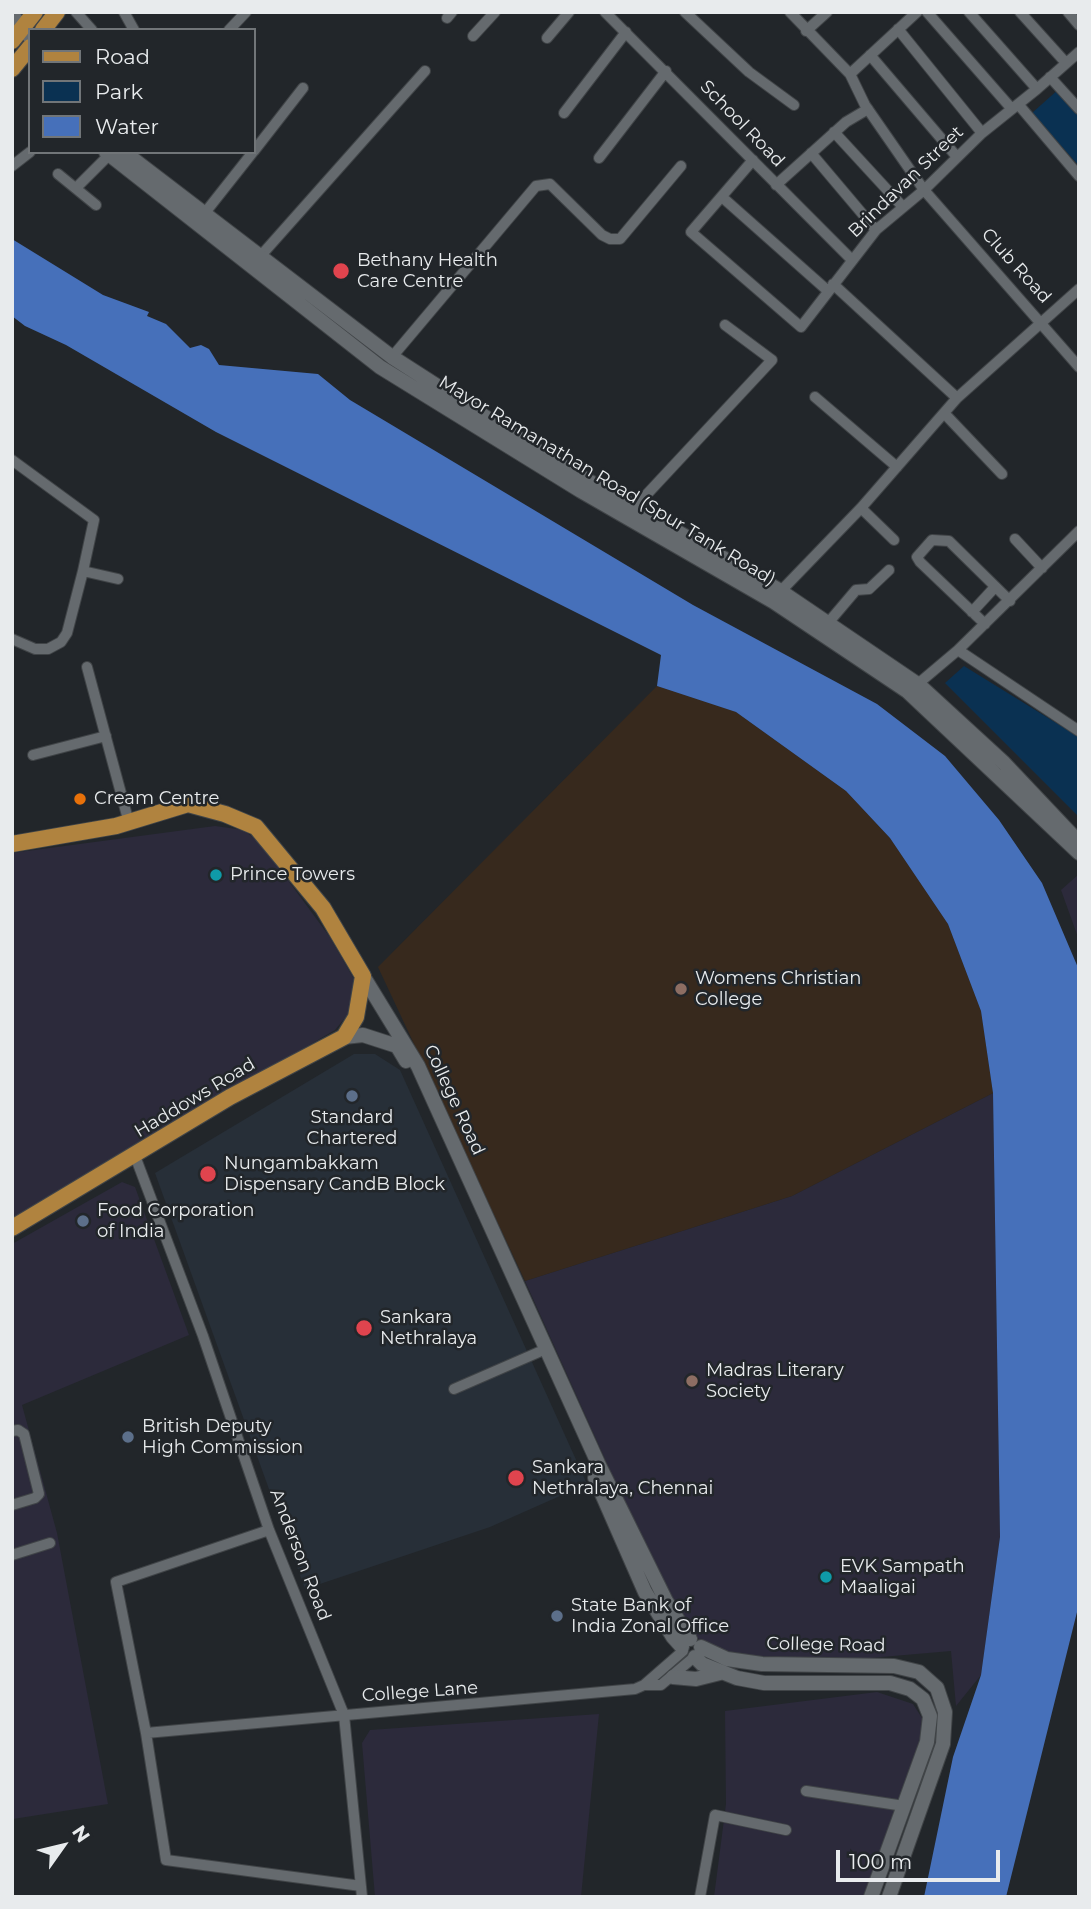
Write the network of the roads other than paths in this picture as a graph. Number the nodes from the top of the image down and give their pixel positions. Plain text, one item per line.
1 (35, 12) edge
2 (57, 12) edge
3 (76, 12) edge
4 (124, 12) edge
5 (246, 12) edge
6 (495, 12) edge
7 (569, 12) edge
8 (605, 12) edge
9 (685, 12) edge
10 (790, 12) edge
11 (917, 12) edge
12 (927, 12) edge
13 (969, 12) edge
14 (1020, 12) edge
15 (1068, 12) edge
16 (825, 13) edge
17 (1079, 25) edge
18 (45, 28) edge
19 (90, 28) edge
20 (133, 28) edge
21 (231, 28) edge
22 (898, 29) junction
23 (806, 31) junction
24 (626, 32) junction
25 (20, 34) edge
26 (473, 36) dead end
27 (547, 38) dead end
28 (1079, 52) edge
29 (870, 55) junction
30 (1066, 63) junction
31 (12, 69) edge
32 (425, 71) dead end
33 (666, 71) junction
34 (850, 74) junction
35 (1050, 77) junction
36 (303, 88) dead end
37 (1037, 89) junction
38 (794, 105) dead end
39 (1014, 106) junction
40 (868, 109) junction
41 (1079, 109) edge
42 (564, 113) dead end
43 (834, 132) junction
44 (982, 133) junction
45 (256, 148) edge
46 (811, 153) junction
47 (28, 154) edge
48 (106, 154) edge
49 (108, 154) edge
50 (127, 154) edge
51 (251, 154) edge
52 (957, 157) junction
53 (599, 158) dead end
54 (753, 160) junction
55 (12, 166) edge
56 (681, 166) dead end
57 (58, 174) dead end
58 (1079, 176) edge
59 (776, 185) junction
60 (76, 188) junction
61 (924, 190) junction
62 (722, 197) junction
63 (96, 205) dead end
64 (903, 207) junction
65 (204, 214) junction
66 (876, 230) junction
67 (852, 260) junction
68 (255, 262) junction
69 (831, 287) junction
70 (1079, 289) edge
71 (1043, 323) junction
72 (725, 325) dead end
73 (392, 357) junction
74 (1079, 367) edge
75 (815, 397) dead end
76 (957, 398) junction
77 (944, 413) junction
78 (12, 460) edge
79 (897, 467) junction
80 (1002, 474) dead end
81 (635, 507) junction
82 (861, 508) junction
83 (1075, 535) edge
84 (1015, 539) dead end
85 (894, 540) dead end
86 (1079, 548) edge
87 (1042, 568) junction
88 (889, 570) dead end
89 (83, 571) junction
90 (118, 579) dead end
91 (995, 587) junction
92 (776, 596) junction
93 (1010, 601) junction
94 (972, 612) junction
95 (828, 623) junction
96 (985, 624) junction
97 (12, 639) edge
98 (958, 650) junction
99 (88, 667) dead end
100 (913, 688) junction
101 (1079, 732) edge
102 (106, 736) junction
103 (33, 755) dead end
104 (129, 822) junction
105 (1079, 842) edge
106 (12, 844) edge
107 (1079, 853) edge
108 (363, 976) junction
109 (344, 1037) junction
110 (135, 1156) junction
111 (12, 1228) edge
112 (539, 1352) junction
113 (454, 1389) dead end
114 (12, 1431) edge
115 (12, 1505) edge
116 (269, 1530) junction
117 (50, 1544) dead end
118 (12, 1555) edge
119 (691, 1650) junction
120 (720, 1673) junction
121 (673, 1677) junction
122 (644, 1685) junction
123 (344, 1715) junction
124 (146, 1733) junction
125 (806, 1791) dead end
126 (904, 1806) junction
127 (786, 1830) dead end
128 (361, 1891) edge
129 (700, 1897) edge
130 (871, 1897) edge
131 (889, 1897) edge

1 - 25 main road
2 - 18 main road
3 - 19 street
4 - 20 street
5 - 21 street
6 - 26 street
7 - 27 street
8 - 24 street, School Road
9 - 38 street
10 - 23 street, Club Road
11 - 22 street
12 - 39 street
13 - 37 street
14 - 30 street
15 - 17 street
16 - 23 street
22 - 29 street
22 - 44 street
23 - 34 street, Club Road
24 - 33 street, School Road
24 - 42 street
25 - 31 main road
28 - 30 street, Brindavan Street
29 - 34 street
29 - 52 street
30 - 35 street, Brindavan Street
32 - 68 street
33 - 53 street
33 - 54 street, School Road
34 - 40 street, Club Road
35 - 37 street, Brindavan Street
35 - 41 street
36 - 45 street
37 - 39 street, Brindavan Street
39 - 44 street, Brindavan Street
39 - 58 street
40 - 43 street
40 - 61 street, Club Road
43 - 46 street
43 - 64 street
44 - 52 street, Brindavan Street
46 - 59 street
46 - 66 street
47 - 55 street
48 - 60 street
49 - 68 main road, Mayor Ramanathan Road (Spur Tank Road)
50 - 65 main road, Mayor Ramanathan Road (Spur Tank Road)
51 - 65 street
52 - 61 street, Brindavan Street
54 - 59 street, School Road
54 - 62 street
56 - 73 street
57 - 60 street
59 - 67 street, School Road
60 - 63 street
61 - 64 street, Brindavan Street
61 - 71 street, Club Road
62 - 69 street
62 - 69 street, Brindavan Street
64 - 66 street, Brindavan Street
65 - 68 main road, Mayor Ramanathan Road (Spur Tank Road)
66 - 67 street, Brindavan Street
67 - 69 street, Brindavan Street
68 - 73 main road, Mayor Ramanathan Road (Spur Tank Road)
68 - 92 main road, Mayor Ramanathan Road (Spur Tank Road)
69 - 76 street
70 - 71 street
71 - 74 street, Club Road
71 - 76 street
72 - 81 street
73 - 81 main road, Mayor Ramanathan Road (Spur Tank Road)
75 - 79 street
76 - 77 street
77 - 79 street
77 - 80 street
78 - 89 street
79 - 82 street
81 - 92 main road, Mayor Ramanathan Road (Spur Tank Road)
82 - 85 street
82 - 92 street
83 - 86 street
83 - 87 street
84 - 87 street
87 - 93 street
88 - 95 street
89 - 90 street
89 - 97 street
91 - 93 street
91 - 94 street
91 - 94 street
92 - 95 main road, Mayor Ramanathan Road (Spur Tank Road)
92 - 100 main road, Mayor Ramanathan Road (Spur Tank Road)
93 - 96 street
94 - 96 street
95 - 100 main road, Mayor Ramanathan Road (Spur Tank Road)
96 - 98 street
98 - 100 street
98 - 101 street
99 - 102 street
100 - 105 main road, Mayor Ramanathan Road (Spur Tank Road)
100 - 107 main road, Mayor Ramanathan Road (Spur Tank Road)
102 - 103 street
102 - 104 street
104 - 106 main road, College Road
104 - 108 main road, College Road
108 - 109 main road
108 - 119 main road, College Road
109 - 110 main road, Haddows Road
109 - 112 main road, College Road
110 - 111 main road, Haddows Road
110 - 116 street, Anderson Road
112 - 113 street
112 - 119 main road, College Road
114 - 115 street
116 - 123 street, Anderson Road
116 - 124 street
117 - 118 street
119 - 120 main road, College Road
119 - 121 street
119 - 122 street
119 - 131 main road, College Road
120 - 121 main road
120 - 126 main road, College Road
121 - 122 street, College Lane
122 - 123 street, College Lane
123 - 124 street, College Lane
123 - 128 street, Anderson Road
124 - 128 street
125 - 126 street
126 - 130 main road, College Road
127 - 129 street

